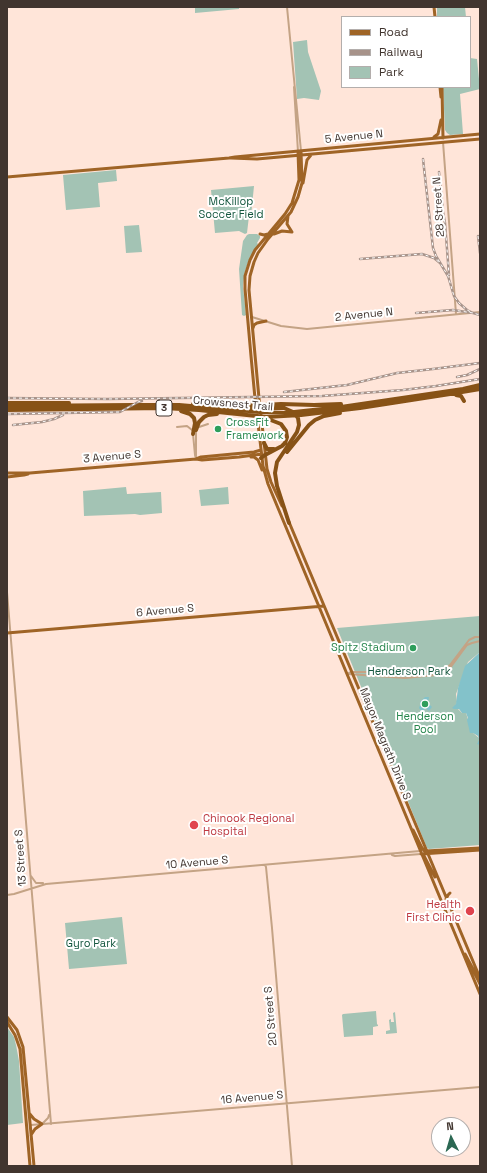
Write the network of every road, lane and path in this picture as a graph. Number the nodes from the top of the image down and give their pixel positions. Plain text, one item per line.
1 (287, 7) edge
2 (441, 88) edge
3 (443, 112) junction
4 (480, 134) edge
5 (443, 137) junction
6 (432, 138) junction
7 (480, 139) edge
8 (443, 142) junction
9 (299, 153) junction
10 (312, 154) junction
11 (284, 157) junction
12 (229, 158) junction
13 (299, 165) junction
14 (7, 177) edge
15 (301, 191) junction
16 (289, 215) junction
17 (270, 234) junction
18 (263, 240) junction
19 (480, 312) edge
20 (456, 314) junction
21 (252, 317) junction
22 (266, 321) junction
23 (252, 330) junction
24 (480, 385) edge
25 (480, 388) edge
26 (463, 390) junction
27 (450, 394) junction
28 (256, 400) junction
29 (464, 401) dead end
30 (384, 402) junction
31 (7, 403) edge
32 (100, 405) junction
33 (7, 406) edge
34 (145, 406) junction
35 (258, 406) junction
36 (7, 410) edge
37 (250, 413) junction
38 (266, 413) junction
39 (208, 424) dead end
40 (177, 427) dead end
41 (194, 432) junction
42 (264, 443) junction
43 (279, 449) junction
44 (263, 454) junction
45 (239, 457) junction
46 (196, 459) junction
47 (276, 466) junction
48 (7, 473) edge
49 (30, 473) junction
50 (7, 477) edge
51 (266, 480) junction
52 (289, 523) junction
53 (7, 592) edge
54 (324, 606) junction
55 (319, 607) junction
56 (9, 633) edge
57 (480, 637) edge
58 (480, 641) edge
59 (352, 673) junction
60 (347, 674) junction
61 (480, 849) edge
62 (424, 853) junction
63 (265, 865) junction
64 (30, 872) junction
65 (46, 884) junction
66 (31, 888) junction
67 (444, 892) junction
68 (7, 895) edge
69 (446, 899) junction
70 (456, 936) junction
71 (470, 970) junction
72 (477, 972) junction
73 (480, 978) edge
74 (480, 984) edge
75 (480, 994) edge
76 (7, 1017) edge
77 (7, 1022) edge
78 (480, 1087) edge
79 (286, 1103) junction
80 (49, 1112) junction
81 (29, 1113) junction
82 (42, 1124) junction
83 (50, 1124) junction
84 (28, 1125) junction
85 (30, 1137) junction
86 (30, 1166) edge
87 (34, 1166) edge
88 (292, 1166) edge

1 - 9 street
2 - 3 main road, 28 Street N
3 - 5 main road, 28 Street N
3 - 6 main road
4 - 5 main road, 5 Avenue N
5 - 6 main road, 5 Avenue N
5 - 8 main road, 28 Street N
6 - 9 main road, 5 Avenue N
7 - 8 main road, 5 Avenue N
8 - 10 main road, 5 Avenue N
8 - 20 street, 28 Street N
9 - 10 main road, 5 Avenue N
9 - 11 main road, 5 Avenue N
9 - 12 main road, 5 Avenue N
9 - 13 main road
9 - 15 main road
10 - 15 main road
11 - 12 main road, 5 Avenue N
11 - 13 main road
12 - 14 main road, 5 Avenue N
13 - 17 main road
15 - 16 main road
16 - 17 main road
16 - 17 main road
17 - 18 main road
17 - 18 main road
17 - 21 main road
18 - 28 main road
19 - 20 street, 2 Avenue N
20 - 22 street, 2 Avenue N
21 - 22 street, 2 Avenue N
21 - 23 main road
22 - 23 main road
23 - 35 main road
24 - 26 highway, Crowsnest Trail / 3
25 - 26 highway, Crowsnest Trail / 3
26 - 27 highway, Crowsnest Trail / 3
26 - 30 highway, Crowsnest Trail / 3
27 - 29 highway
27 - 30 highway, Crowsnest Trail / 3
28 - 34 highway
28 - 35 main road
30 - 35 highway
30 - 38 highway, Crowsnest Trail / 3
30 - 47 highway
31 - 32 highway
32 - 33 highway, Crowsnest Trail / 3
32 - 34 highway, Crowsnest Trail / 3
34 - 36 highway, Crowsnest Trail / 3
34 - 37 highway, Crowsnest Trail / 3
34 - 37 highway, Crowsnest Trail / 3
34 - 41 highway
35 - 42 main road, Mayor Magrath Drive S
35 - 44 main road, Mayor Magrath Drive S
37 - 38 highway, Crowsnest Trail / 3
37 - 41 highway
38 - 43 highway
38 - 47 highway
39 - 41 street
40 - 41 street
41 - 46 street
41 - 46 street
42 - 43 highway
42 - 44 main road, Mayor Magrath Drive S
43 - 44 highway
44 - 45 main road, 3 Avenue S
44 - 46 main road, 3 Avenue S
44 - 51 main road, Mayor Magrath Drive S
44 - 52 main road, Mayor Magrath Drive S
45 - 46 main road, 3 Avenue S
45 - 51 main road
46 - 49 main road, 3 Avenue S
47 - 52 highway
48 - 49 main road, 3 Avenue S
49 - 50 main road, 3 Avenue S
51 - 55 main road, Mayor Magrath Drive S
52 - 54 main road, Mayor Magrath Drive S
53 - 56 street, 13 Street S
54 - 55 main road, 6 Avenue S
54 - 59 main road, Mayor Magrath Drive S
55 - 56 main road, 6 Avenue S
55 - 60 main road, Mayor Magrath Drive S
56 - 64 street, 13 Street S
57 - 59 street
58 - 59 street
59 - 60 street
59 - 62 main road, Mayor Magrath Drive S
60 - 62 main road, Mayor Magrath Drive S
61 - 62 main road
62 - 63 street, 10 Avenue S
62 - 67 main road, Mayor Magrath Drive S
62 - 70 main road, Mayor Magrath Drive S
63 - 65 street, 10 Avenue S
63 - 79 street, 20 Street S
64 - 65 street
64 - 66 street, 13 Street S
65 - 66 street, 10 Avenue S
66 - 68 street, 10 Avenue S
66 - 80 street, 13 Street S
67 - 69 main road, Mayor Magrath Drive S
67 - 69 main road
69 - 72 main road, Mayor Magrath Drive S
70 - 71 main road, Mayor Magrath Drive S
70 - 72 main road
71 - 74 main road
71 - 75 main road, Mayor Magrath Drive S
72 - 73 main road, Mayor Magrath Drive S
76 - 81 main road
77 - 84 main road
78 - 79 street, 16 Avenue S
79 - 83 street, 16 Avenue S
79 - 88 street, 20 Street S
80 - 82 street
80 - 83 street, 13 Street S
81 - 82 main road
81 - 84 main road
82 - 83 street, 16 Avenue S
82 - 84 street, 16 Avenue S
82 - 85 main road
84 - 85 main road
84 - 86 main road
85 - 87 main road

